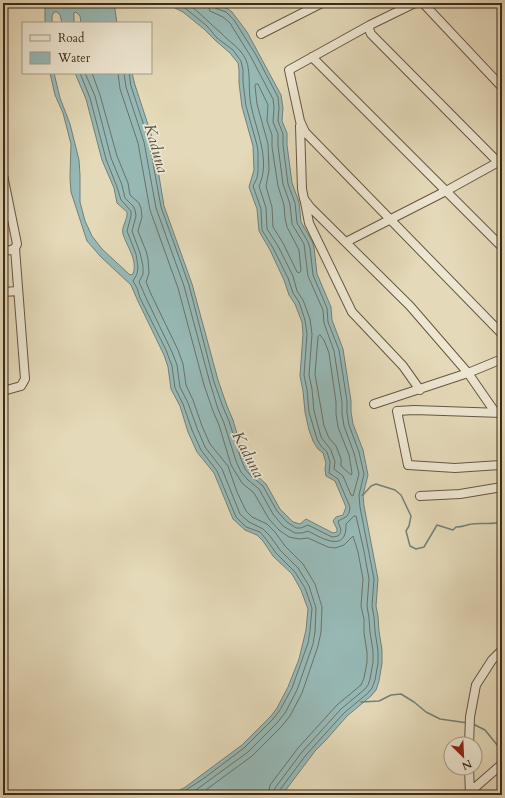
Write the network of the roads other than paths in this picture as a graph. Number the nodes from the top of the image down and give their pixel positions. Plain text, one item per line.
1 (322, 3) edge
2 (415, 3) edge
3 (423, 3) edge
4 (370, 25) junction
5 (261, 34) dead end
6 (312, 57) junction
7 (502, 87) edge
8 (300, 121) junction
9 (501, 163) edge
10 (3, 175) edge
11 (446, 191) junction
12 (304, 200) junction
13 (390, 219) junction
14 (346, 242) junction
15 (502, 247) edge
16 (15, 248) junction
17 (3, 251) edge
18 (18, 291) junction
19 (3, 292) edge
20 (502, 334) edge
21 (502, 359) edge
22 (468, 373) junction
23 (3, 390) edge
24 (420, 390) junction
25 (374, 404) dead end
26 (498, 412) edge
27 (501, 466) edge
28 (502, 487) edge
29 (420, 496) dead end
30 (502, 650) edge
31 (469, 736) edge
32 (502, 764) edge
33 (469, 776) edge
34 (470, 793) edge

1 - 5 street
2 - 4 street
3 - 7 street
4 - 6 street
4 - 9 street
6 - 8 street
6 - 11 street
8 - 12 street
8 - 13 street
9 - 11 street
10 - 16 street
11 - 13 street
11 - 15 street
12 - 14 street
12 - 24 street
13 - 14 street
13 - 20 street
14 - 22 street
16 - 17 street
16 - 18 street
18 - 19 street
18 - 23 street
21 - 22 street
22 - 24 street
22 - 26 street
24 - 25 street
26 - 27 street
28 - 29 street
30 - 31 street
32 - 34 street
33 - 34 street

